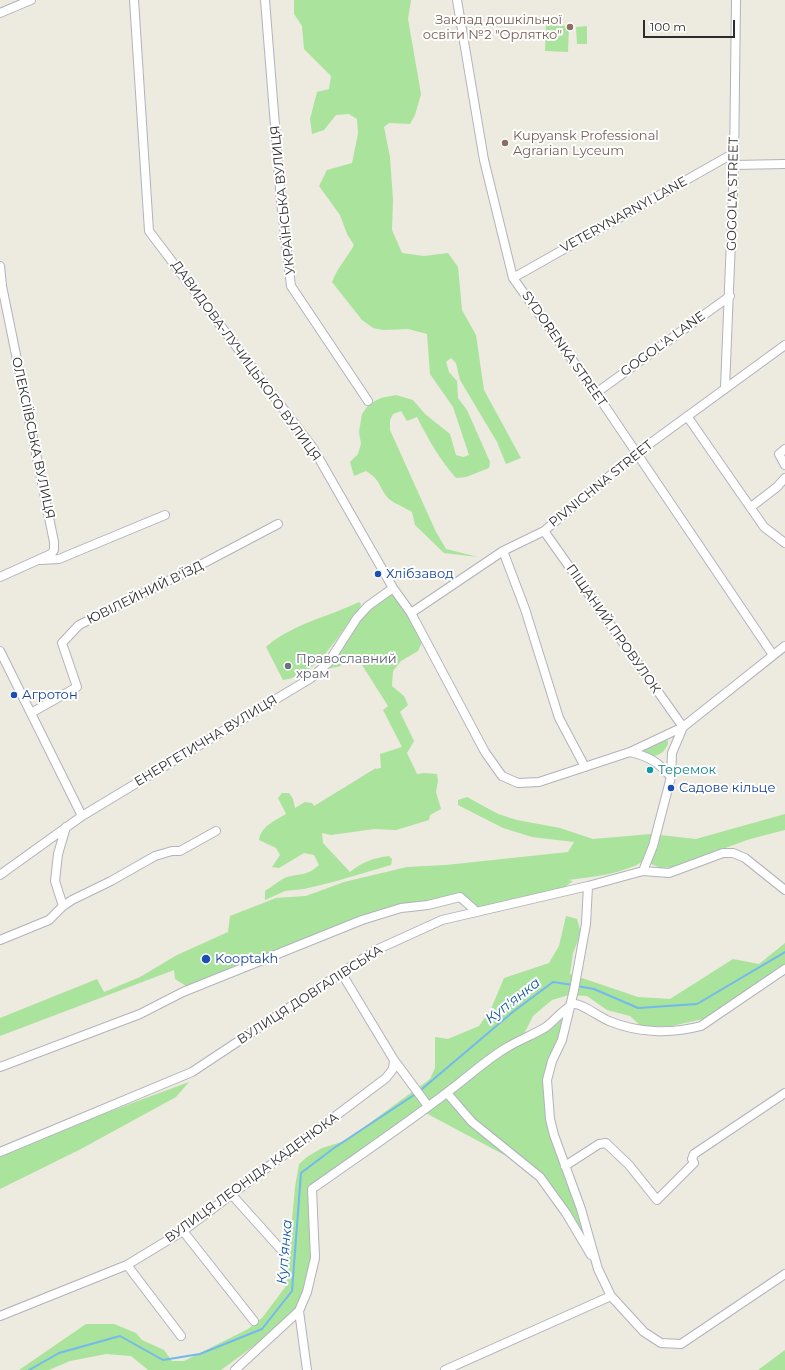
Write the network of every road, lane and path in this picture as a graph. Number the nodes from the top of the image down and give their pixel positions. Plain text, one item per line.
1 (31, 0) edge
2 (134, 0) edge
3 (265, 0) edge
4 (457, 0) edge
5 (736, 0) edge
6 (0, 13) edge
7 (734, 153) junction
8 (785, 164) edge
9 (734, 165) junction
10 (0, 266) edge
11 (513, 278) junction
12 (730, 296) junction
13 (785, 345) edge
14 (725, 388) junction
15 (596, 393) junction
16 (368, 401) dead end
17 (687, 416) junction
18 (785, 449) edge
19 (637, 453) junction
20 (785, 465) edge
21 (785, 478) edge
22 (751, 507) junction
23 (165, 515) dead end
24 (278, 524) dead end
25 (544, 531) junction
26 (785, 543) edge
27 (503, 551) junction
28 (36, 561) junction
29 (0, 577) edge
30 (394, 588) junction
31 (410, 614) junction
32 (785, 646) edge
33 (0, 651) edge
34 (773, 655) junction
35 (31, 713) junction
36 (683, 727) junction
37 (630, 752) junction
38 (585, 768) junction
39 (670, 777) junction
40 (82, 816) junction
41 (66, 827) junction
42 (216, 831) dead end
43 (643, 871) junction
44 (0, 875) edge
45 (588, 886) junction
46 (785, 890) edge
47 (63, 906) junction
48 (477, 912) junction
49 (0, 940) edge
50 (785, 969) edge
51 (342, 974) junction
52 (570, 1005) junction
53 (394, 1060) junction
54 (0, 1067) edge
55 (447, 1093) junction
56 (785, 1093) edge
57 (428, 1106) junction
58 (0, 1152) edge
59 (565, 1166) junction
60 (232, 1195) junction
61 (183, 1231) junction
62 (285, 1254) dead end
63 (127, 1265) junction
64 (597, 1266) junction
65 (785, 1274) edge
66 (611, 1296) junction
67 (299, 1311) junction
68 (0, 1316) edge
69 (254, 1321) dead end
70 (181, 1336) dead end
71 (235, 1370) edge
72 (307, 1370) edge
73 (445, 1370) edge

1 - 6 street
2 - 30 street, ДАВИДОВА-ЛУЧИЦЬКОГО ВУЛИЦЯ
3 - 16 street, УКРАЇНСЬКА ВУЛИЦЯ
4 - 11 street, SYDORENKA STREET
5 - 7 street, GOGOL'A STREET
7 - 9 street, GOGOL'A STREET
7 - 11 street, VETERYNARNYI LANE
8 - 9 street
9 - 12 street, GOGOL'A STREET
10 - 28 street, ОЛЕКСІЇВСЬКА ВУЛИЦЯ
11 - 15 street, SYDORENKA STREET
12 - 14 street, GOGOL'A STREET
12 - 15 street, GOGOL'A LANE
13 - 14 street, PIVNICHNA STREET
14 - 17 street, PIVNICHNA STREET
15 - 19 street, SYDORENKA STREET
17 - 19 street, PIVNICHNA STREET
17 - 22 street
18 - 20 street
19 - 25 street, PIVNICHNA STREET
19 - 34 street, SYDORENKA STREET
21 - 22 street
22 - 26 street
23 - 28 street
24 - 35 street, ЮВІЛЕЙНИЙ В'ЇЗД
25 - 27 street, PIVNICHNA STREET
25 - 36 street, ПІЩАНИЙ ПРОВУЛОК
27 - 31 street, PIVNICHNA STREET
27 - 38 street
28 - 29 street, ОЛЕКСІЇВСЬКА ВУЛИЦЯ
30 - 31 street, ДАВИДОВА-ЛУЧИЦЬКОГО ВУЛИЦЯ
30 - 40 street, ЕНЕРГЕТИЧНА ВУЛИЦЯ
31 - 38 street, ДАВИДОВА-ЛУЧИЦЬКОГО ВУЛИЦЯ
32 - 34 street
33 - 35 street
34 - 36 street
35 - 40 street
36 - 37 street
36 - 39 street
37 - 38 street
37 - 39 street
39 - 43 street
40 - 41 street, ЕНЕРГЕТИЧНА ВУЛИЦЯ
41 - 44 street, ЕНЕРГЕТИЧНА ВУЛИЦЯ
41 - 47 street
42 - 47 street
43 - 45 street, ВУЛИЦЯ ДОВГАЛІВСЬКА
43 - 46 street, ВУЛИЦЯ ДОВГАЛІВСЬКА
45 - 48 street, ВУЛИЦЯ ДОВГАЛІВСЬКА
45 - 52 street
47 - 49 street
48 - 51 street, ВУЛИЦЯ ДОВГАЛІВСЬКА
48 - 54 street
50 - 52 street
51 - 53 street
51 - 58 street, ВУЛИЦЯ ДОВГАЛІВСЬКА
52 - 55 street
52 - 59 street
53 - 57 street
53 - 60 street, ВУЛИЦЯ ЛЕОНІДА КАДЕНЮКА
55 - 57 street
55 - 64 street
56 - 59 street
57 - 67 street
59 - 64 street
60 - 61 street, ВУЛИЦЯ ЛЕОНІДА КАДЕНЮКА
60 - 62 street
61 - 63 street, ВУЛИЦЯ ЛЕОНІДА КАДЕНЮКА
61 - 69 street
63 - 68 street, ВУЛИЦЯ ЛЕОНІДА КАДЕНЮКА
63 - 70 street
64 - 66 street
65 - 66 street
66 - 73 street
67 - 71 street
67 - 72 street

